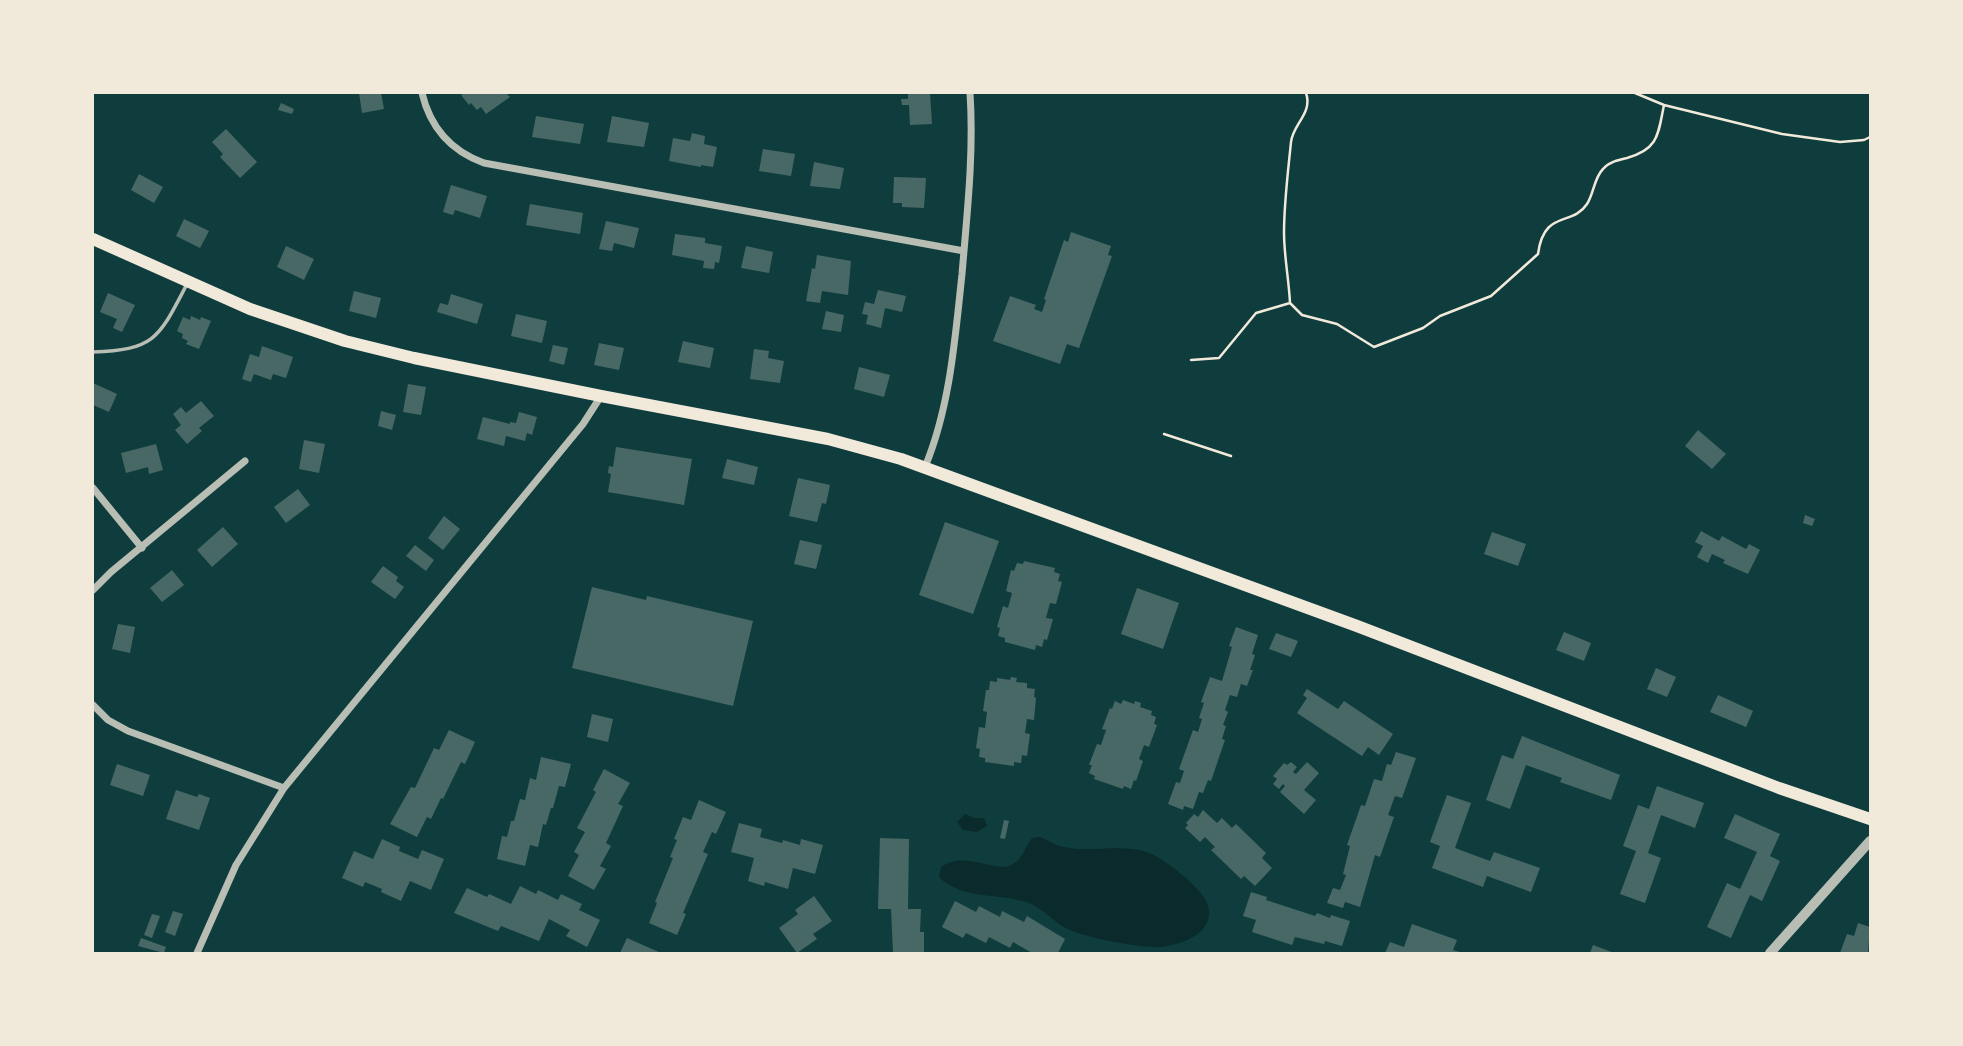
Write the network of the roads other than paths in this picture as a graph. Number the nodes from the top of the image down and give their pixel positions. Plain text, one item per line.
1 (422, 93) edge
2 (970, 93) edge
3 (93, 239) edge
4 (964, 251) junction
5 (188, 282) junction
6 (93, 352) edge
7 (601, 396) junction
8 (245, 461) dead end
9 (925, 467) junction
10 (93, 488) edge
11 (142, 548) junction
12 (93, 590) edge
13 (93, 705) edge
14 (284, 788) junction
15 (1870, 818) edge
16 (1870, 841) edge
17 (197, 953) edge
18 (1770, 953) edge

1 - 4 street
2 - 4 street
3 - 5 highway
4 - 9 street
5 - 6 lane
5 - 7 highway
7 - 9 highway
7 - 14 street
8 - 11 street
9 - 15 highway
10 - 11 street
11 - 12 street
13 - 14 street
14 - 17 street
16 - 18 street

